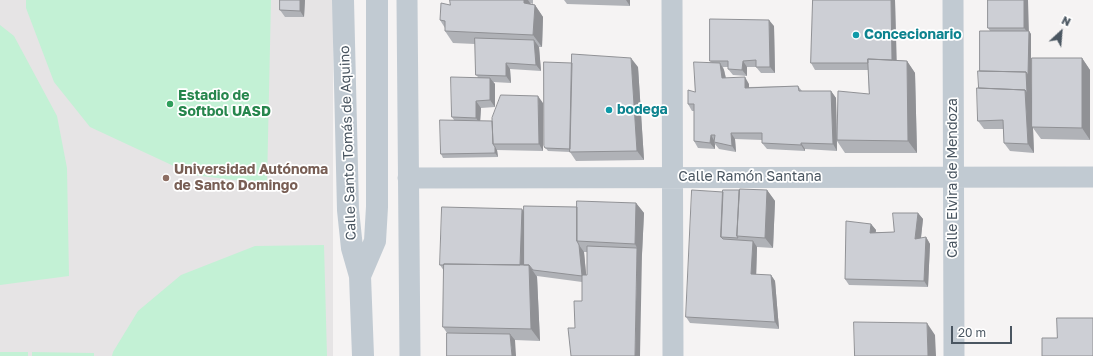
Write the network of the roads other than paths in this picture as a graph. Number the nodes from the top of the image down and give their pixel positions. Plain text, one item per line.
1 (343, 0) edge
2 (377, 0) edge
3 (407, 0) edge
4 (672, 0) edge
5 (953, 0) edge
6 (672, 177) junction
7 (953, 177) junction
8 (1093, 177) edge
9 (408, 178) junction
10 (360, 276) junction
11 (363, 356) edge
12 (410, 356) edge
13 (673, 356) edge
14 (954, 356) edge

1 - 10 street, Calle Santo Tomás de Aquino
2 - 10 street
3 - 9 street
4 - 6 street
5 - 7 street, Calle Elvira de Mendoza
6 - 7 street, Calle Ramón Santana
6 - 9 street, Calle Ramón Santana
6 - 13 street
7 - 8 street, Calle Ramón Santana
7 - 14 street, Calle Elvira de Mendoza
9 - 12 street
10 - 11 street, Calle Santo Tomás de Aquino

